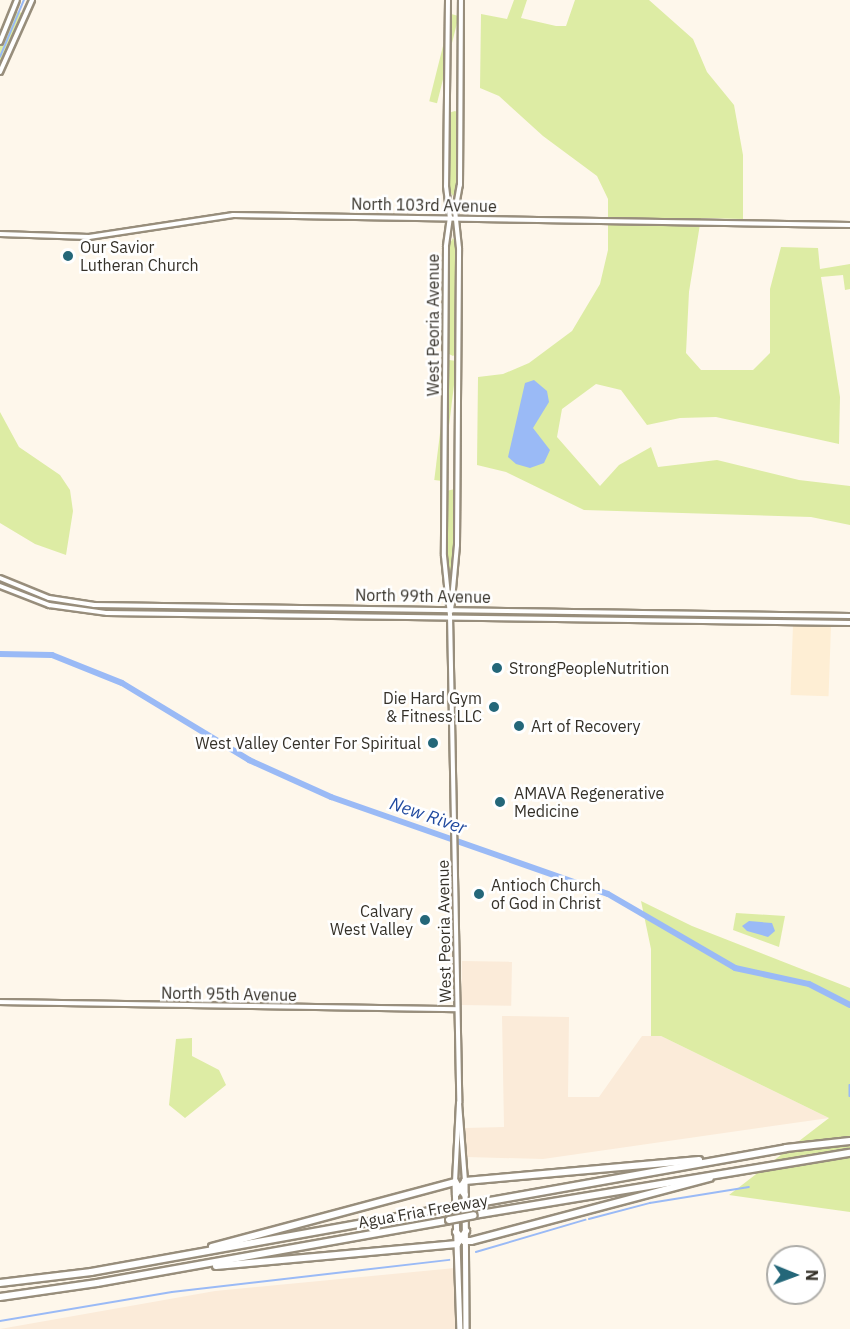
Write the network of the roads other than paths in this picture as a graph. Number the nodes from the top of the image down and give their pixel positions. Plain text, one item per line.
1 (17, 0) edge
2 (32, 0) edge
3 (448, 0) edge
4 (461, 0) edge
5 (0, 42) edge
6 (0, 72) edge
7 (453, 217) junction
8 (850, 225) edge
9 (0, 234) edge
10 (0, 578) edge
11 (0, 586) edge
12 (264, 607) junction
13 (450, 608) junction
14 (522, 610) junction
15 (265, 614) junction
16 (765, 614) junction
17 (450, 615) junction
18 (522, 616) junction
19 (850, 616) edge
20 (765, 622) junction
21 (850, 623) edge
22 (0, 1002) edge
23 (457, 1009) junction
24 (459, 1103) junction
25 (850, 1141) edge
26 (786, 1148) junction
27 (850, 1153) edge
28 (788, 1161) junction
29 (460, 1182) junction
30 (456, 1194) joint
31 (465, 1195) joint
32 (466, 1231) joint
33 (456, 1232) joint
34 (462, 1242) junction
35 (189, 1255) junction
36 (188, 1267) junction
37 (458, 1281) junction
38 (0, 1283) edge
39 (0, 1297) edge
40 (466, 1308) junction
41 (460, 1329) edge
42 (466, 1329) edge

1 - 5 street
2 - 6 street
3 - 7 street, West Peoria Avenue
4 - 7 street, West Peoria Avenue
7 - 8 street, North 103rd Avenue
7 - 9 street, North 103rd Avenue
7 - 13 street, West Peoria Avenue
7 - 13 street, West Peoria Avenue
10 - 12 street, North 99th Avenue
11 - 15 street, North 99th Avenue
12 - 13 street, North 99th Avenue
12 - 15 street
13 - 14 street, North 99th Avenue
13 - 17 street, West Peoria Avenue
14 - 16 street, North 99th Avenue
14 - 18 street
15 - 17 street, North 99th Avenue
16 - 19 street, North 99th Avenue
16 - 20 street
17 - 18 street, North 99th Avenue
17 - 23 street, West Peoria Avenue
18 - 20 street, North 99th Avenue
20 - 21 street, North 99th Avenue
22 - 23 street, North 95th Avenue
23 - 24 street, West Peoria Avenue
24 - 29 street, West Peoria Avenue
24 - 29 street, West Peoria Avenue
25 - 26 highway, Agua Fria Freeway
26 - 29 highway
26 - 35 highway, Agua Fria Freeway, bridge
27 - 28 highway, Agua Fria Freeway
28 - 34 highway
28 - 36 highway, Agua Fria Freeway, bridge
29 - 30 highway
29 - 31 highway
29 - 35 highway
30 - 33 main road
31 - 32 main road
32 - 34 highway
33 - 34 highway
34 - 36 highway
34 - 37 main road
34 - 40 main road
35 - 38 highway, Agua Fria Freeway
36 - 39 highway, Agua Fria Freeway
37 - 40 main road
37 - 41 main road
40 - 42 main road

